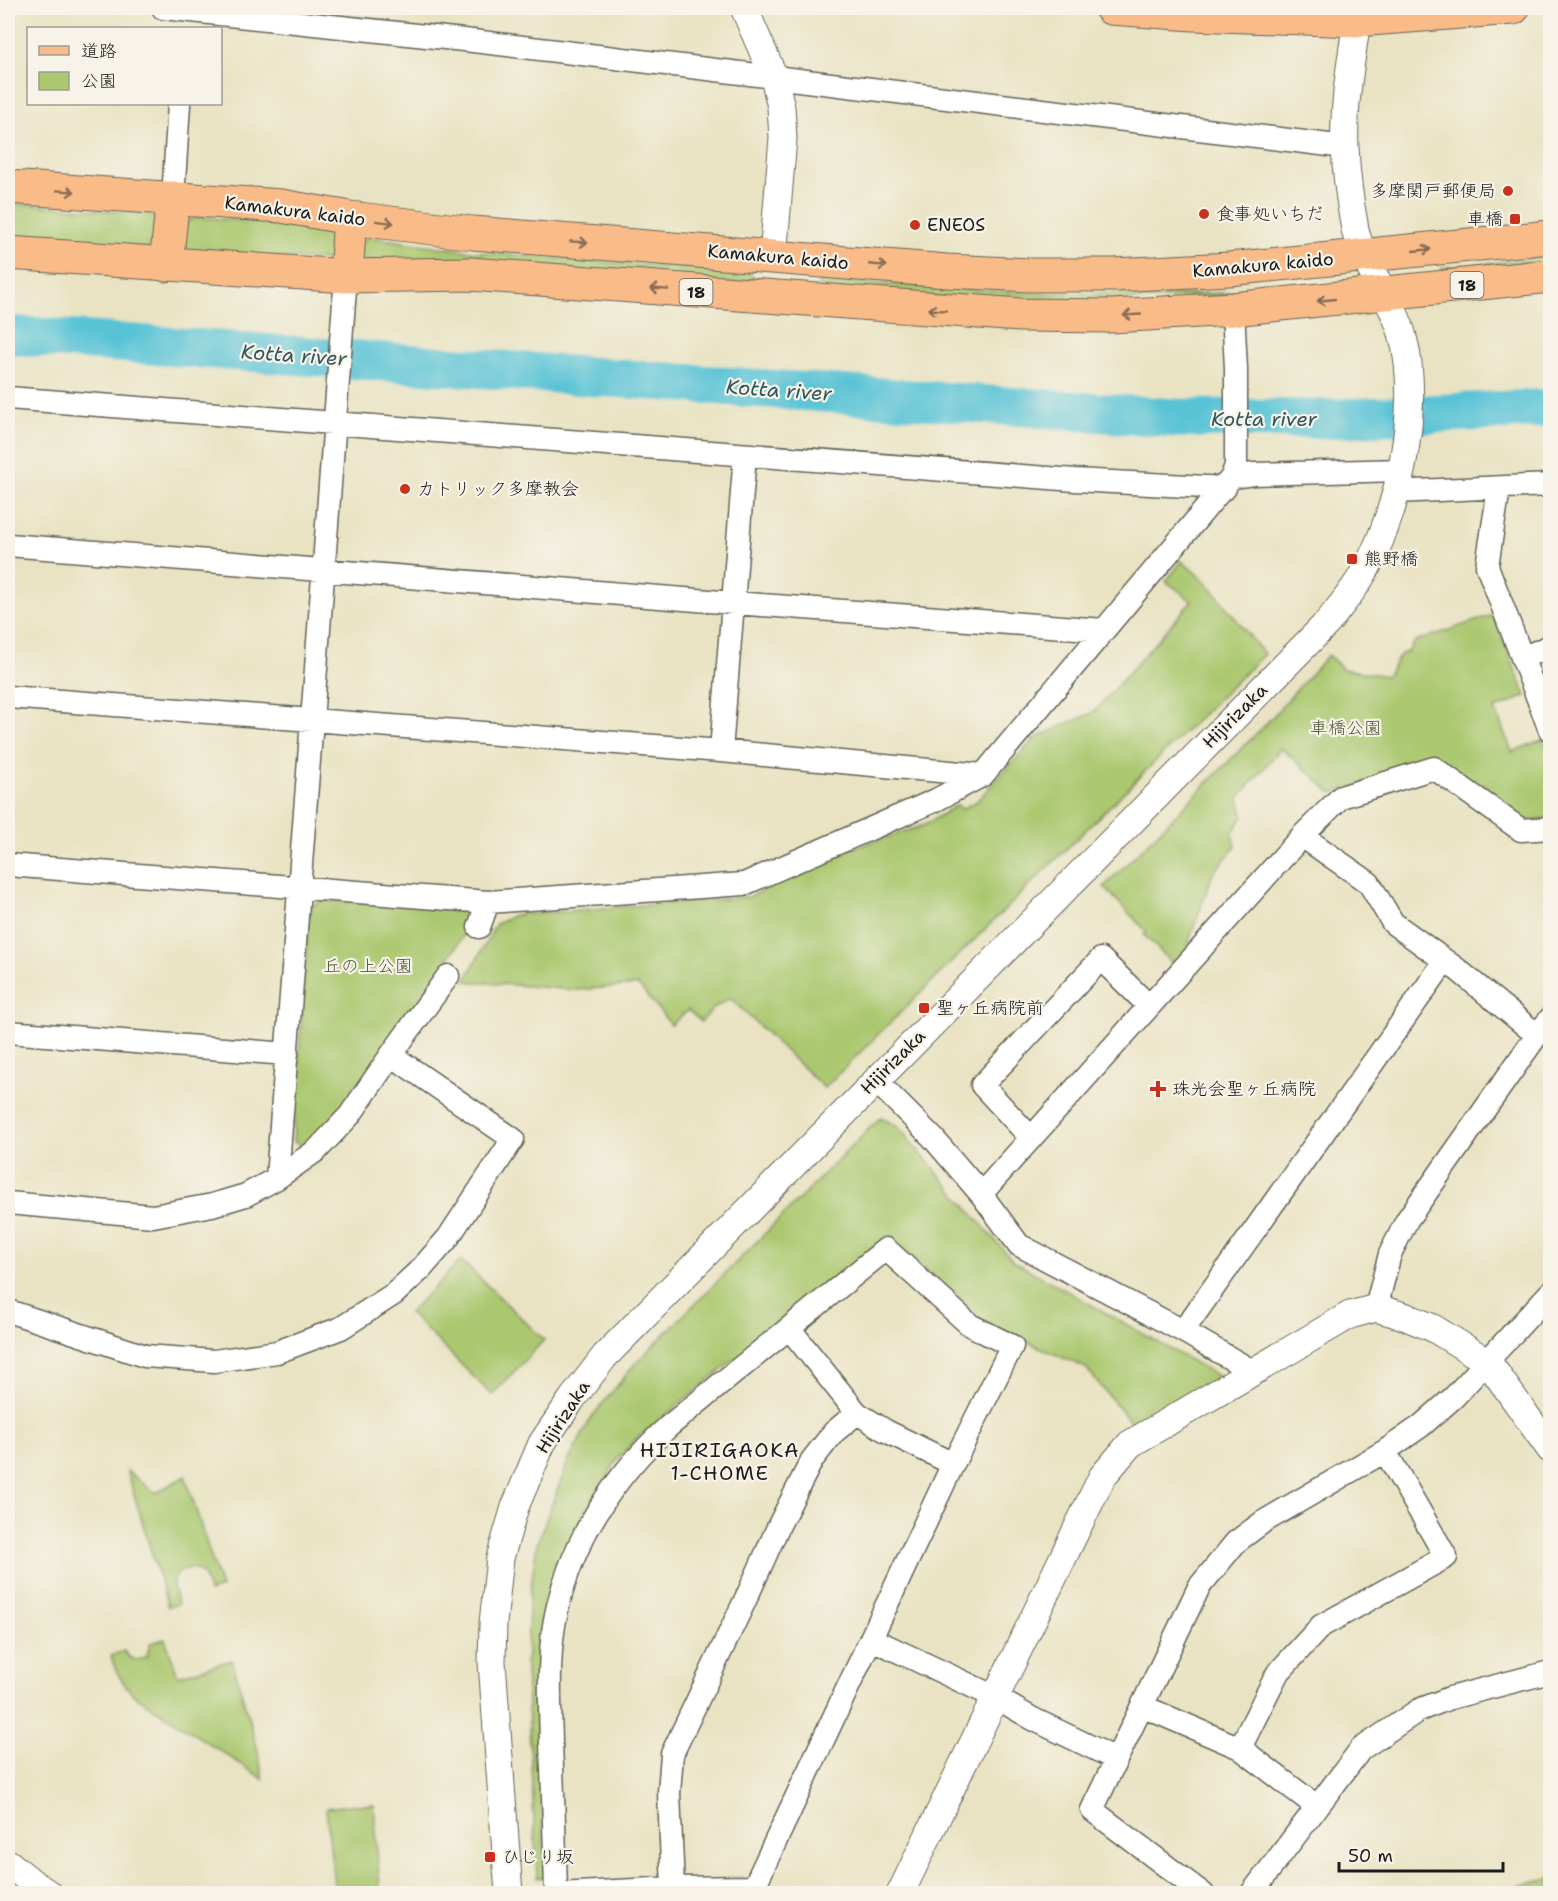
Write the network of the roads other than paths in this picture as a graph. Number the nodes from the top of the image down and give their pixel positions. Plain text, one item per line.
1 (163, 8) edge
2 (744, 8) edge
3 (1111, 8) edge
4 (1513, 8) edge
5 (186, 15) edge
6 (1357, 20) junction
7 (774, 76) junction
8 (179, 105) edge
9 (1345, 147) junction
10 (8, 187) edge
11 (172, 198) junction
12 (350, 218) junction
13 (1551, 237) edge
14 (8, 253) edge
15 (1364, 256) junction
16 (773, 257) junction
17 (166, 265) junction
18 (1551, 276) edge
19 (345, 291) junction
20 (1384, 294) junction
21 (770, 298) junction
22 (1233, 309) junction
23 (8, 398) edge
24 (336, 415) junction
25 (745, 455) junction
26 (1400, 475) junction
27 (1231, 477) junction
28 (1551, 485) edge
29 (1499, 488) junction
30 (8, 545) edge
31 (324, 570) junction
32 (734, 603) junction
33 (1104, 630) junction
34 (1551, 646) edge
35 (1522, 658) junction
36 (8, 697) edge
37 (312, 721) junction
38 (1551, 730) edge
39 (722, 751) junction
40 (983, 774) junction
41 (1551, 828) edge
42 (1302, 836) junction
43 (8, 865) edge
44 (300, 887) junction
45 (488, 902) junction
46 (479, 927) dead end
47 (1445, 961) junction
48 (448, 976) dead end
49 (1149, 1006) junction
50 (1544, 1027) edge
51 (8, 1032) edge
52 (287, 1054) junction
53 (391, 1055) junction
54 (875, 1080) junction
55 (1031, 1138) junction
56 (277, 1178) junction
57 (981, 1194) junction
58 (8, 1203) edge
59 (1551, 1293) edge
60 (1376, 1308) junction
61 (8, 1311) edge
62 (789, 1328) junction
63 (1183, 1331) junction
64 (1488, 1362) junction
65 (1254, 1372) junction
66 (857, 1413) junction
67 (1551, 1449) edge
68 (1385, 1451) junction
69 (953, 1464) junction
70 (872, 1639) junction
71 (1551, 1672) edge
72 (995, 1697) junction
73 (1142, 1706) junction
74 (1239, 1748) junction
75 (1116, 1759) junction
76 (1316, 1806) junction
77 (8, 1863) edge
78 (673, 1888) junction
79 (754, 1890) edge
80 (49, 1893) edge
81 (509, 1893) edge
82 (557, 1893) edge
83 (900, 1893) edge
84 (1203, 1893) edge
85 (1251, 1893) edge

1 - 5 street
2 - 7 street
3 - 6 main road
4 - 6 main road
5 - 7 street
6 - 9 street, Hijirizaka
7 - 9 street
7 - 16 street
8 - 11 street
9 - 15 street, Hijirizaka
10 -> 11 main road, Kamakura kaido / 18
11 - 12 main road, Kamakura kaido / 18
11 - 17 main road
12 -> 16 main road, Kamakura kaido / 18
12 - 19 main road
15 -> 13 main road, Kamakura kaido / 18
14 - 17 main road, 18
16 -> 15 main road, Kamakura kaido / 18
15 - 20 street, Hijirizaka
16 - 21 main road
17 - 19 main road, 18
18 - 20 main road, 18
21 -> 19 main road, 18
19 - 24 street
20 -> 22 main road, 18
20 - 26 street, Hijirizaka
22 -> 21 main road, 18
22 - 27 street
23 - 24 street
24 - 25 street
24 - 31 street
25 - 27 street
25 - 32 street
26 - 27 street
26 - 29 street
26 - 54 street, Hijirizaka
27 - 33 street
28 - 29 street
29 - 35 street
30 - 31 street
31 - 32 street
31 - 37 street
32 - 33 street
32 - 39 street
33 - 40 street
34 - 35 street
35 - 38 street
36 - 37 street
37 - 39 street
37 - 44 street
39 - 40 street
40 - 45 street
41 - 42 street
42 - 47 street
42 - 49 street
43 - 44 street
44 - 45 street
44 - 52 street
45 - 46 street
47 - 50 street
47 - 63 street
48 - 53 street
49 - 55 street
49 - 55 street
50 - 60 street
51 - 52 street
52 - 56 street
53 - 56 street
53 - 61 street
54 - 57 street
54 - 81 street, Hijirizaka
55 - 57 street
56 - 58 street
57 - 63 street
59 - 64 street
60 - 64 street
60 - 65 street
62 - 66 street
62 - 69 street
62 - 82 street
63 - 65 street
64 - 67 street
64 - 68 street
65 - 72 street
66 - 69 street
66 - 78 street
68 - 73 street
68 - 74 street
69 - 70 street
70 - 72 street
70 - 79 street
71 - 76 street
72 - 75 street
72 - 83 street
73 - 74 street
73 - 75 street
74 - 76 street
75 - 84 street
76 - 85 street
77 - 80 street
78 - 79 street
78 - 82 street

